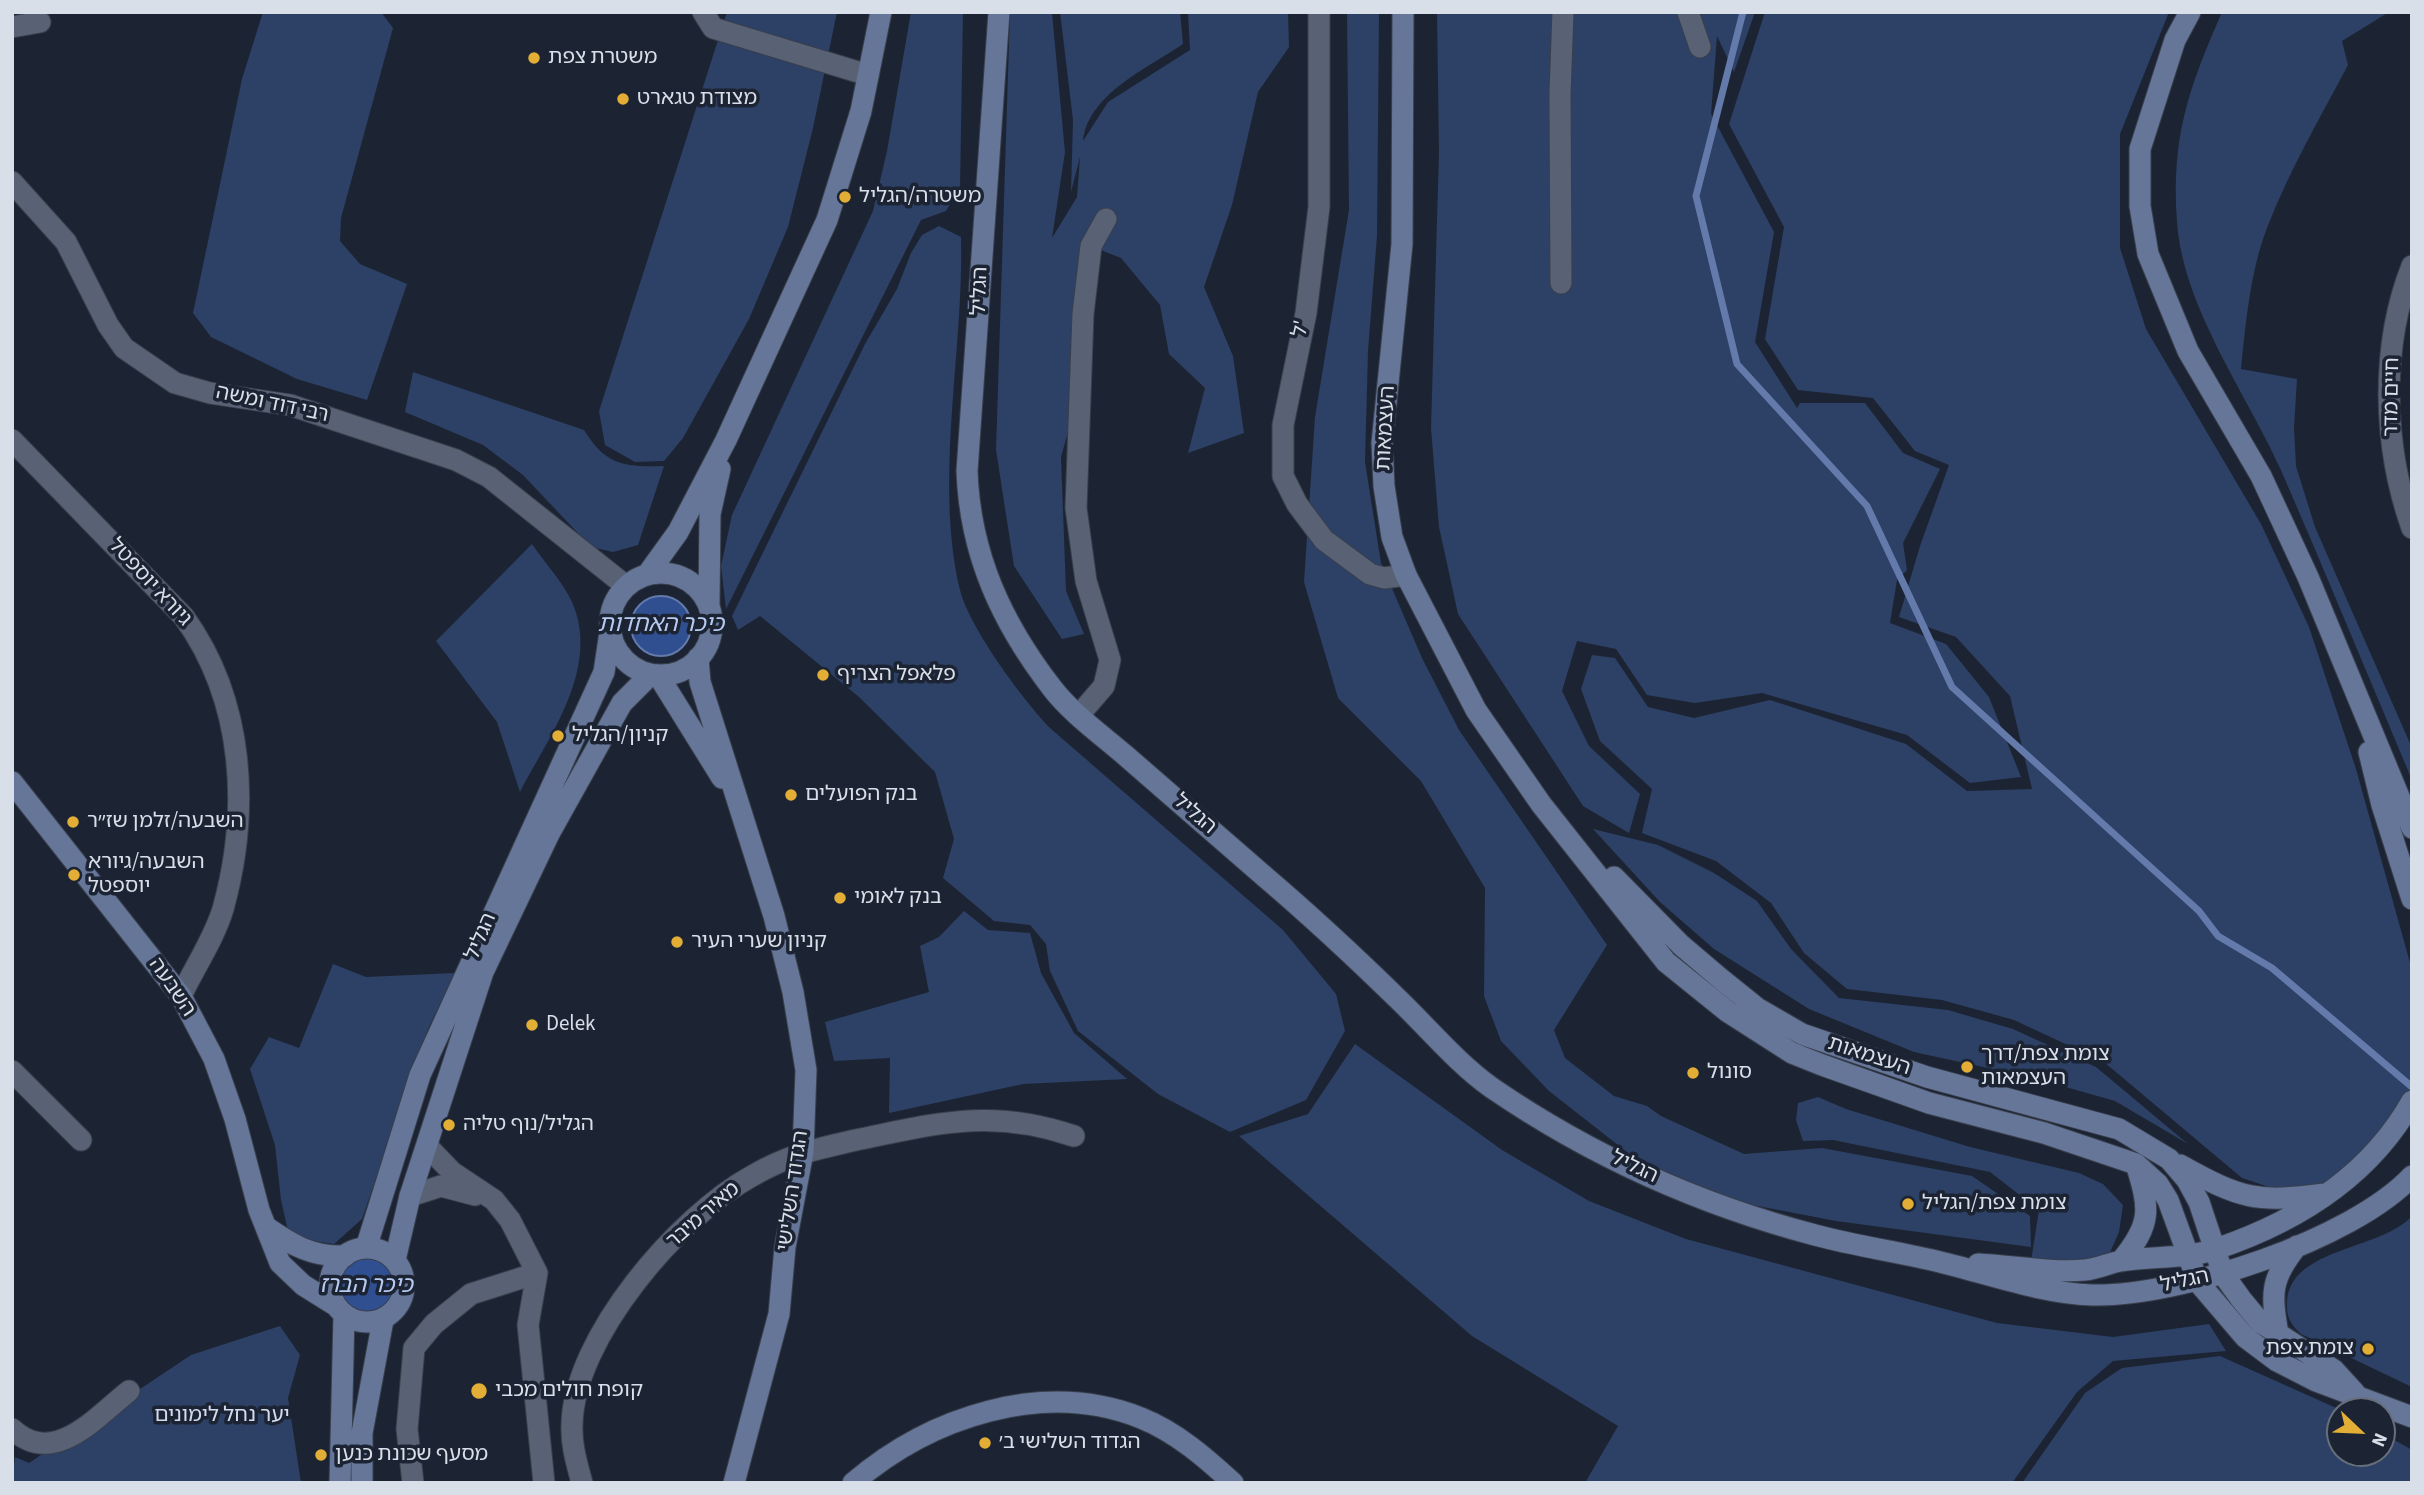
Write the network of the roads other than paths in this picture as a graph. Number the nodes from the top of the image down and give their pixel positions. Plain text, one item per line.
1 (703, 12) edge
2 (881, 12) edge
3 (999, 12) edge
4 (1319, 12) edge
5 (1403, 12) edge
6 (1563, 12) edge
7 (1688, 12) edge
8 (2190, 12) edge
9 (40, 22) dead end
10 (12, 27) edge
11 (1700, 47) dead end
12 (868, 75) junction
13 (12, 182) edge
14 (1106, 219) dead end
15 (2412, 266) edge
16 (1561, 283) dead end
17 (2404, 325) edge
18 (12, 440) edge
19 (726, 440) junction
20 (2412, 528) edge
21 (647, 575) junction
22 (1406, 575) junction
23 (626, 586) junction
24 (709, 607) junction
25 (610, 632) junction
26 (698, 658) junction
27 (654, 674) junction
28 (2355, 692) junction
29 (1079, 715) junction
30 (12, 782) edge
31 (1541, 804) junction
32 (744, 816) junction
33 (2412, 828) edge
34 (2412, 899) edge
35 (181, 996) junction
36 (12, 1071) edge
37 (2412, 1101) edge
38 (1074, 1136) dead end
39 (81, 1140) dead end
40 (427, 1146) junction
41 (803, 1152) junction
42 (2169, 1159) junction
43 (2136, 1164) junction
44 (2412, 1176) edge
45 (2331, 1193) junction
46 (410, 1196) junction
47 (494, 1200) junction
48 (265, 1227) junction
49 (2298, 1245) junction
50 (366, 1248) junction
51 (2216, 1249) junction
52 (2187, 1255) junction
53 (345, 1256) junction
54 (395, 1260) junction
55 (2122, 1261) junction
56 (1940, 1262) junction
57 (537, 1273) junction
58 (2223, 1274) junction
59 (2197, 1282) junction
60 (340, 1310) junction
61 (383, 1320) junction
62 (2278, 1334) junction
63 (129, 1391) dead end
64 (2355, 1394) junction
65 (2412, 1417) edge
66 (12, 1429) edge
67 (340, 1483) edge
68 (362, 1483) edge
69 (413, 1483) edge
70 (544, 1483) edge
71 (582, 1483) edge
72 (734, 1483) edge
73 (853, 1483) edge
74 (1233, 1483) edge

1 - 12 street
2 - 12 main road
3 - 29 main road, הגליל
4 - 22 street, ל'
5 - 22 main road, העצמאות
6 - 16 street
7 - 11 street
8 - 28 main road
9 - 10 street
12 - 19 main road
13 - 23 street, רבי דוד ומשה
14 - 29 street
15 - 17 street, חיים מדר
17 - 20 street, חיים מדר
18 - 35 street, גיורא יוספטל
19 - 21 main road
19 - 24 main road
21 - 23 main road
21 - 24 main road
22 - 31 main road, העצמאות
23 - 25 main road
24 - 26 main road
25 - 27 main road
25 - 50 main road, הגליל
26 - 27 main road
26 - 32 main road, הגדוד השלישי
27 - 32 main road, הגדוד השלישי
27 - 40 main road, הגליל
28 - 33 main road
28 - 34 main road
29 - 56 main road, הגליל
30 - 35 main road, השבעה
31 - 42 main road, העצמאות
31 - 43 main road, העצמאות
32 - 41 main road, הגדוד השלישי
35 - 48 main road, השבעה
36 - 39 street
37 - 45 main road, הגליל
38 - 41 street, מאיר מיבר
40 - 46 main road, הגליל
40 - 47 street
41 - 71 street, מאיר מיבר
41 - 72 main road, הגדוד השלישי
42 - 45 main road
42 - 51 main road, העצמאות
43 - 52 main road, העצמאות
43 - 55 main road
44 - 49 main road, הגליל
45 - 51 main road, הגליל
46 - 47 street
46 - 54 main road, הגליל
47 - 57 street
48 - 53 main road
48 - 60 main road, השבעה
49 - 58 main road, הגליל
49 - 62 main road
50 - 53 main road
50 - 54 main road
51 - 52 main road, הגליל
51 - 58 main road, העצמאות
52 - 55 main road, הגליל
52 - 59 main road, העצמאות
53 - 60 main road
54 - 61 main road
55 - 56 main road, הגליל
56 - 59 main road, הגליל
57 - 69 street
57 - 70 street
58 - 59 main road, הגליל
58 - 62 main road
59 - 64 main road
60 - 61 main road
60 - 67 main road
61 - 68 main road
62 - 64 main road
63 - 66 street
64 - 65 main road
73 - 74 main road

